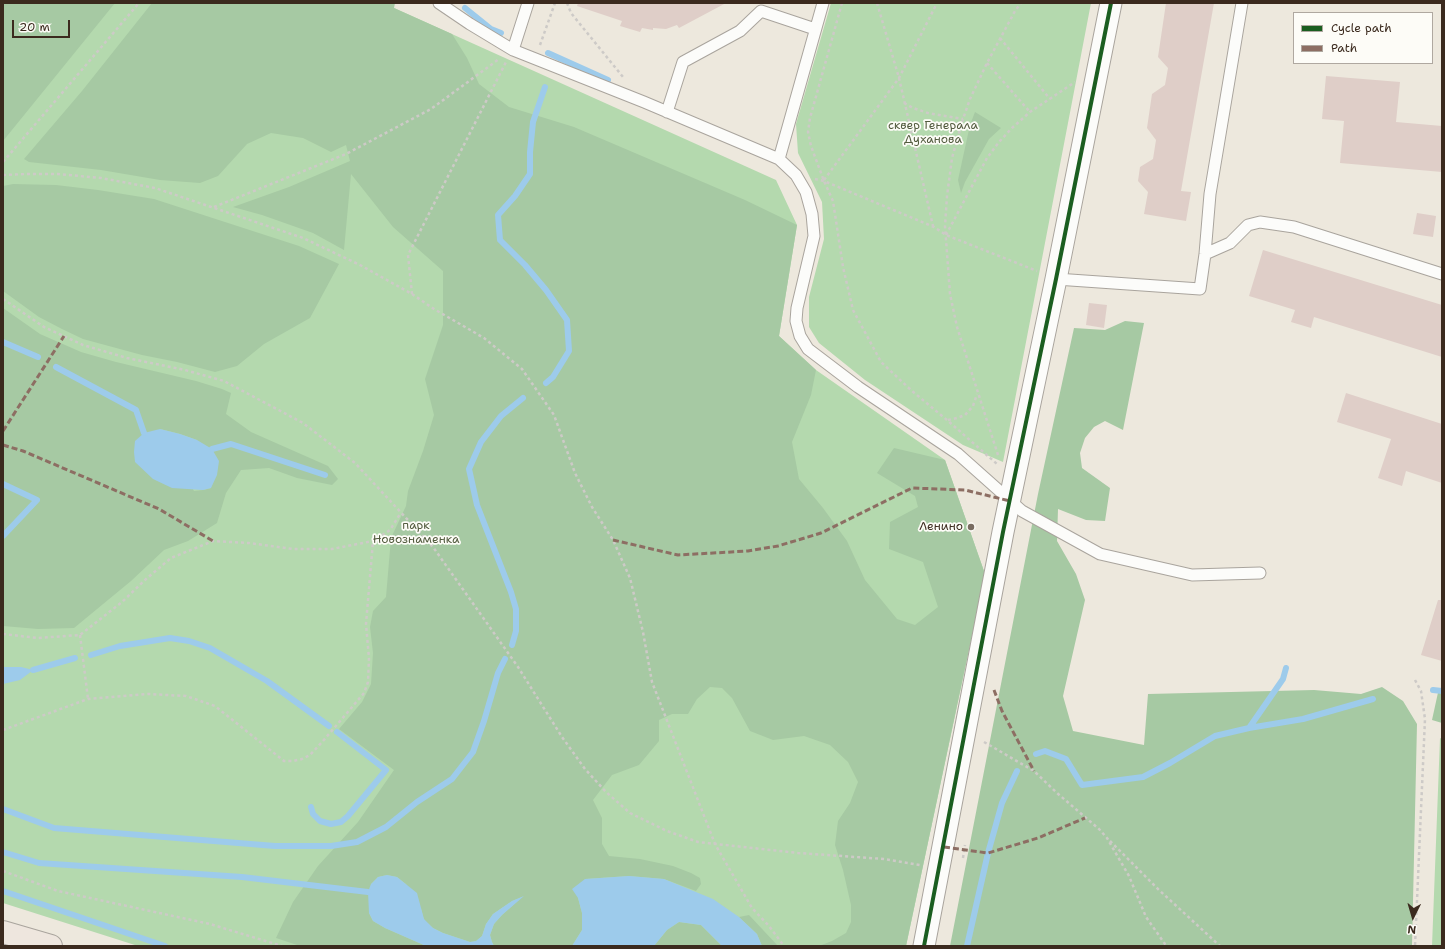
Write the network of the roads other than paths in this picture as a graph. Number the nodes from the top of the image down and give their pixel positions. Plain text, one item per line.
1 (438, 3) edge
2 (528, 3) edge
3 (823, 3) edge
4 (1111, 3) edge
5 (1242, 3) edge
6 (815, 29) junction
7 (513, 50) junction
8 (667, 112) junction
9 (779, 159) junction
10 (1205, 254) junction
11 (1442, 274) edge
12 (1056, 279) junction
13 (1010, 501) junction
14 (1260, 573) dead end
15 (3, 932) edge
16 (51, 946) edge
17 (924, 946) edge

1 - 7 lane
2 - 7 lane
3 - 6 lane
4 - 12 street
5 - 10 lane
6 - 8 lane
6 - 9 lane
7 - 8 lane
8 - 9 lane
9 - 13 lane
10 - 11 lane
10 - 12 lane
12 - 13 street
13 - 14 lane
13 - 17 street
15 - 16 main road

